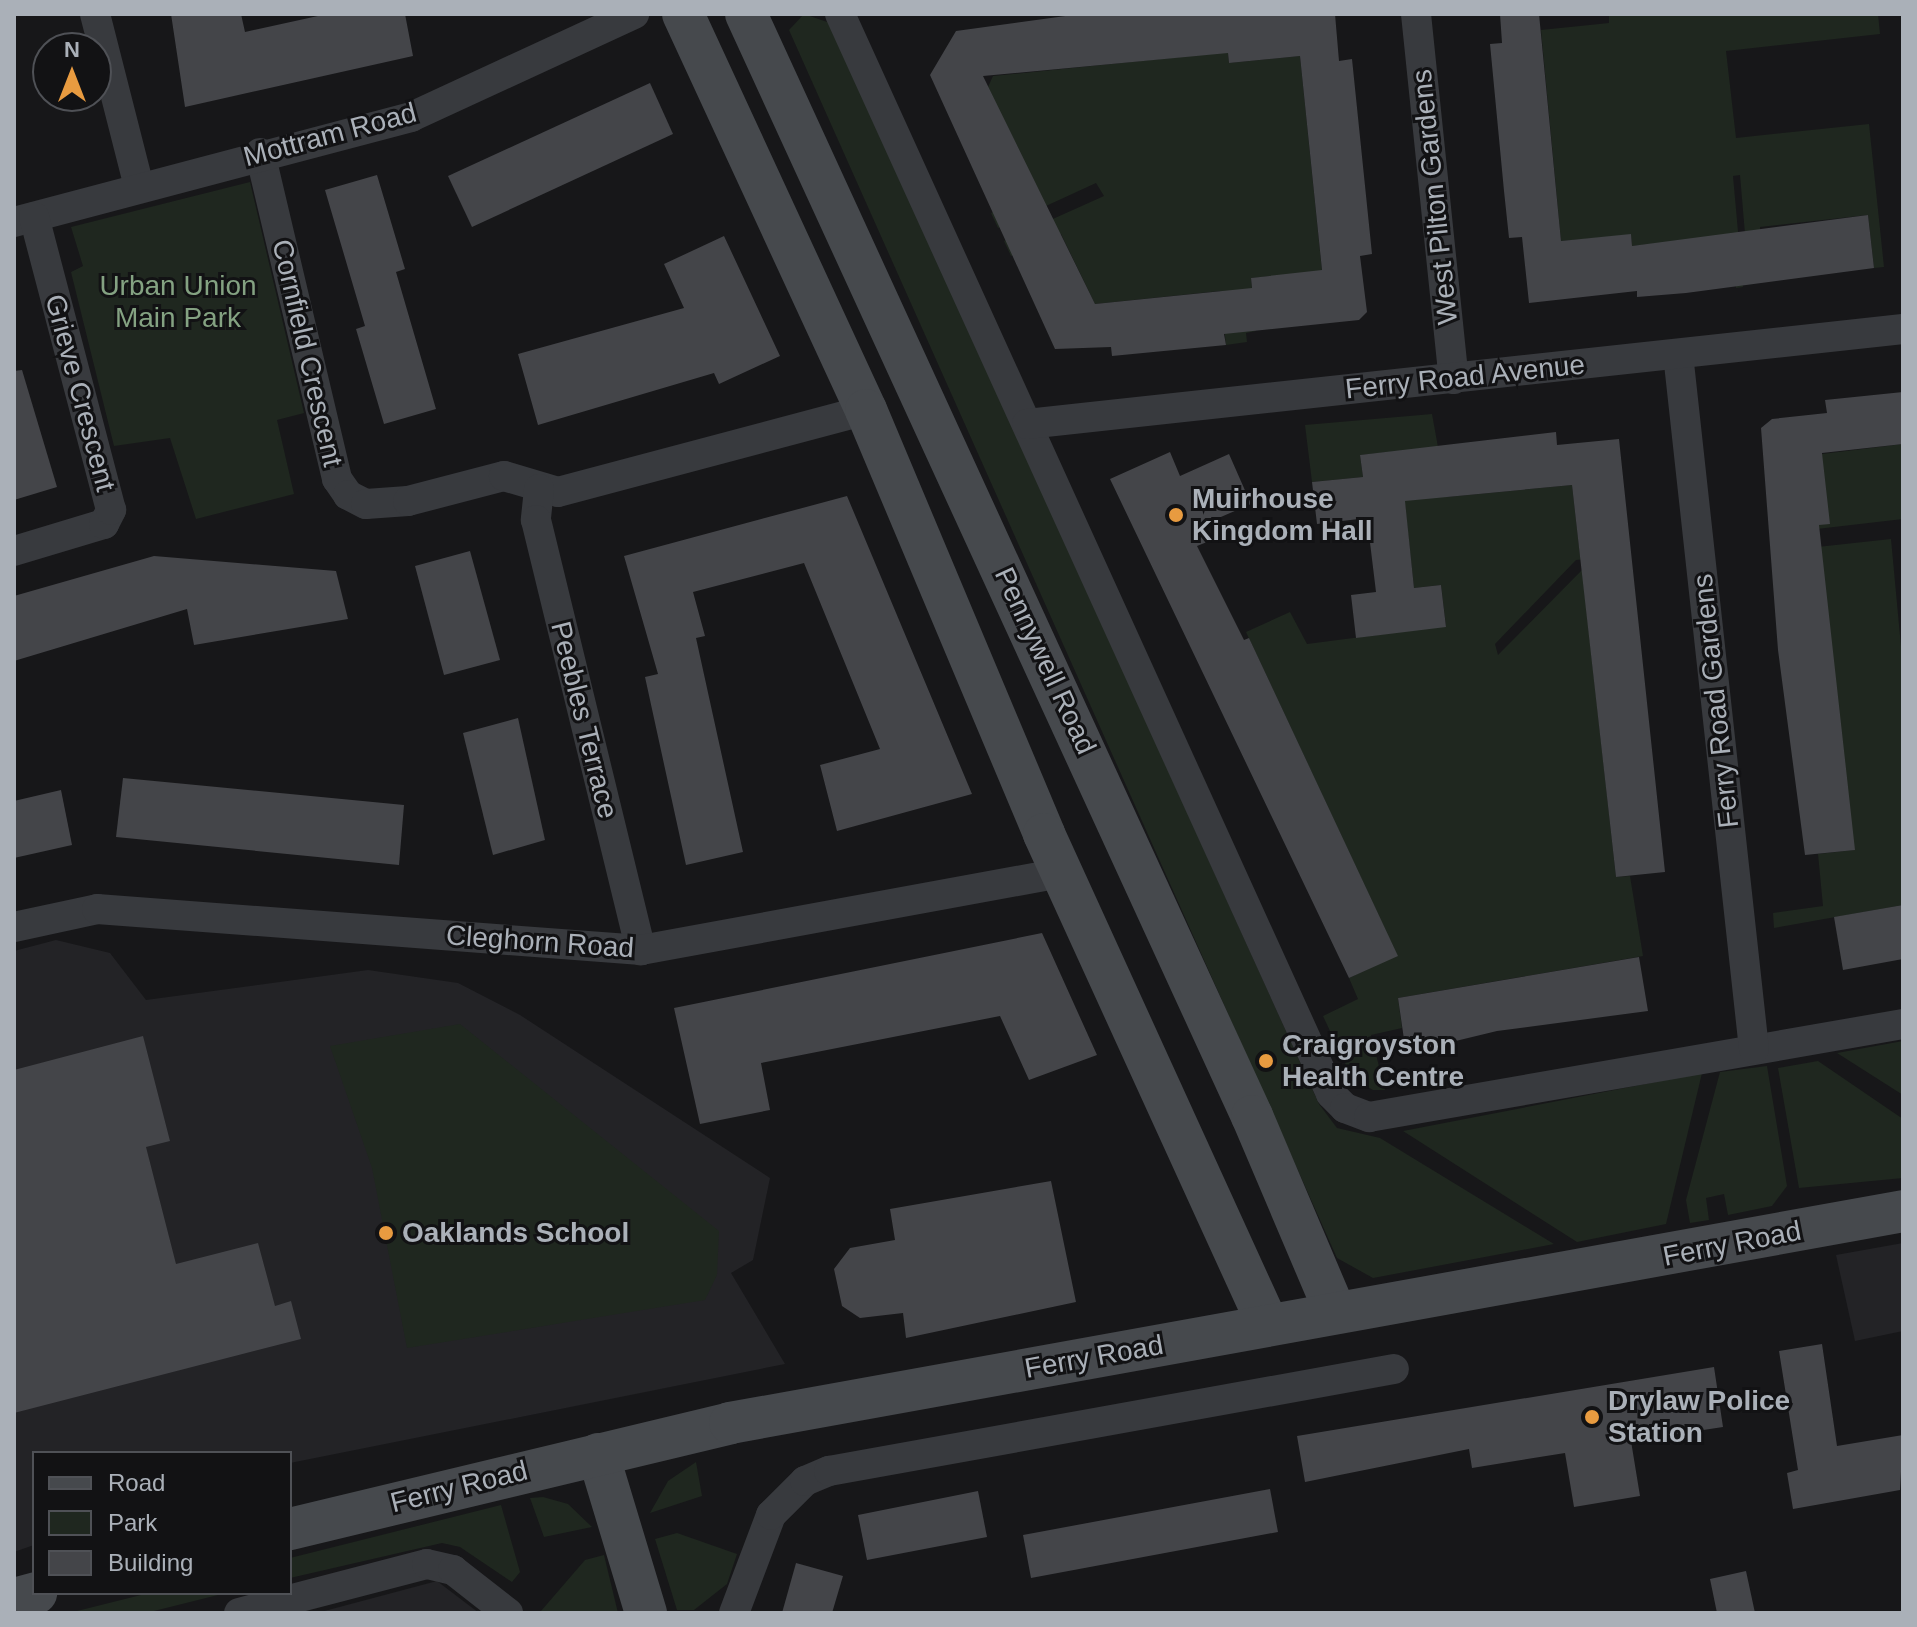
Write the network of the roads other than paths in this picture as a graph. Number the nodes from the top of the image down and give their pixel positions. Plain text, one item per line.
1 (95, 14) edge
2 (634, 14) edge
3 (747, 14) edge
4 (840, 14) edge
5 (1416, 14) edge
6 (690, 29) edge
7 (260, 153) junction
8 (139, 186) junction
9 (24, 220) edge
10 (1903, 329) edge
11 (1678, 354) junction
12 (1454, 379) junction
13 (866, 410) junction
14 (1027, 424) junction
15 (539, 489) junction
16 (14, 551) edge
17 (1062, 873) junction
18 (14, 927) edge
19 (641, 950) junction
20 (1903, 1024) edge
21 (1754, 1049) junction
22 (1903, 1211) edge
23 (1335, 1312) junction
24 (1268, 1325) junction
25 (1394, 1369) dead end
26 (598, 1454) junction
27 (292, 1529) edge
28 (239, 1613) edge
29 (508, 1613) edge
30 (646, 1613) edge
31 (734, 1613) edge

1 - 8 street
2 - 7 street, Mottram Road
3 - 6 street, Pennywell Road
3 - 23 street, Pennywell Road
4 - 14 street
5 - 12 street, West Pilton Gardens
6 - 13 street, Pennywell Road
7 - 8 street, Mottram Road
7 - 15 street, Cornfield Crescent
8 - 9 street, Mottram Road
9 - 16 street, Grieve Crescent
10 - 11 street, Ferry Road Avenue
11 - 12 street, Ferry Road Avenue
11 - 21 street, Ferry Road Gardens
12 - 14 street, Ferry Road Avenue
13 - 15 street, Cornfield Crescent
13 - 17 street, Pennywell Road
14 - 21 street
15 - 19 street, Peebles Terrace
17 - 19 street, Cleghorn Road
17 - 24 street, Pennywell Road
18 - 19 street, Cleghorn Road
20 - 21 street
22 - 23 street, Ferry Road
23 - 24 street, Ferry Road
24 - 26 street, Ferry Road
25 - 31 street
26 - 27 street, Ferry Road
26 - 30 street
28 - 29 street

